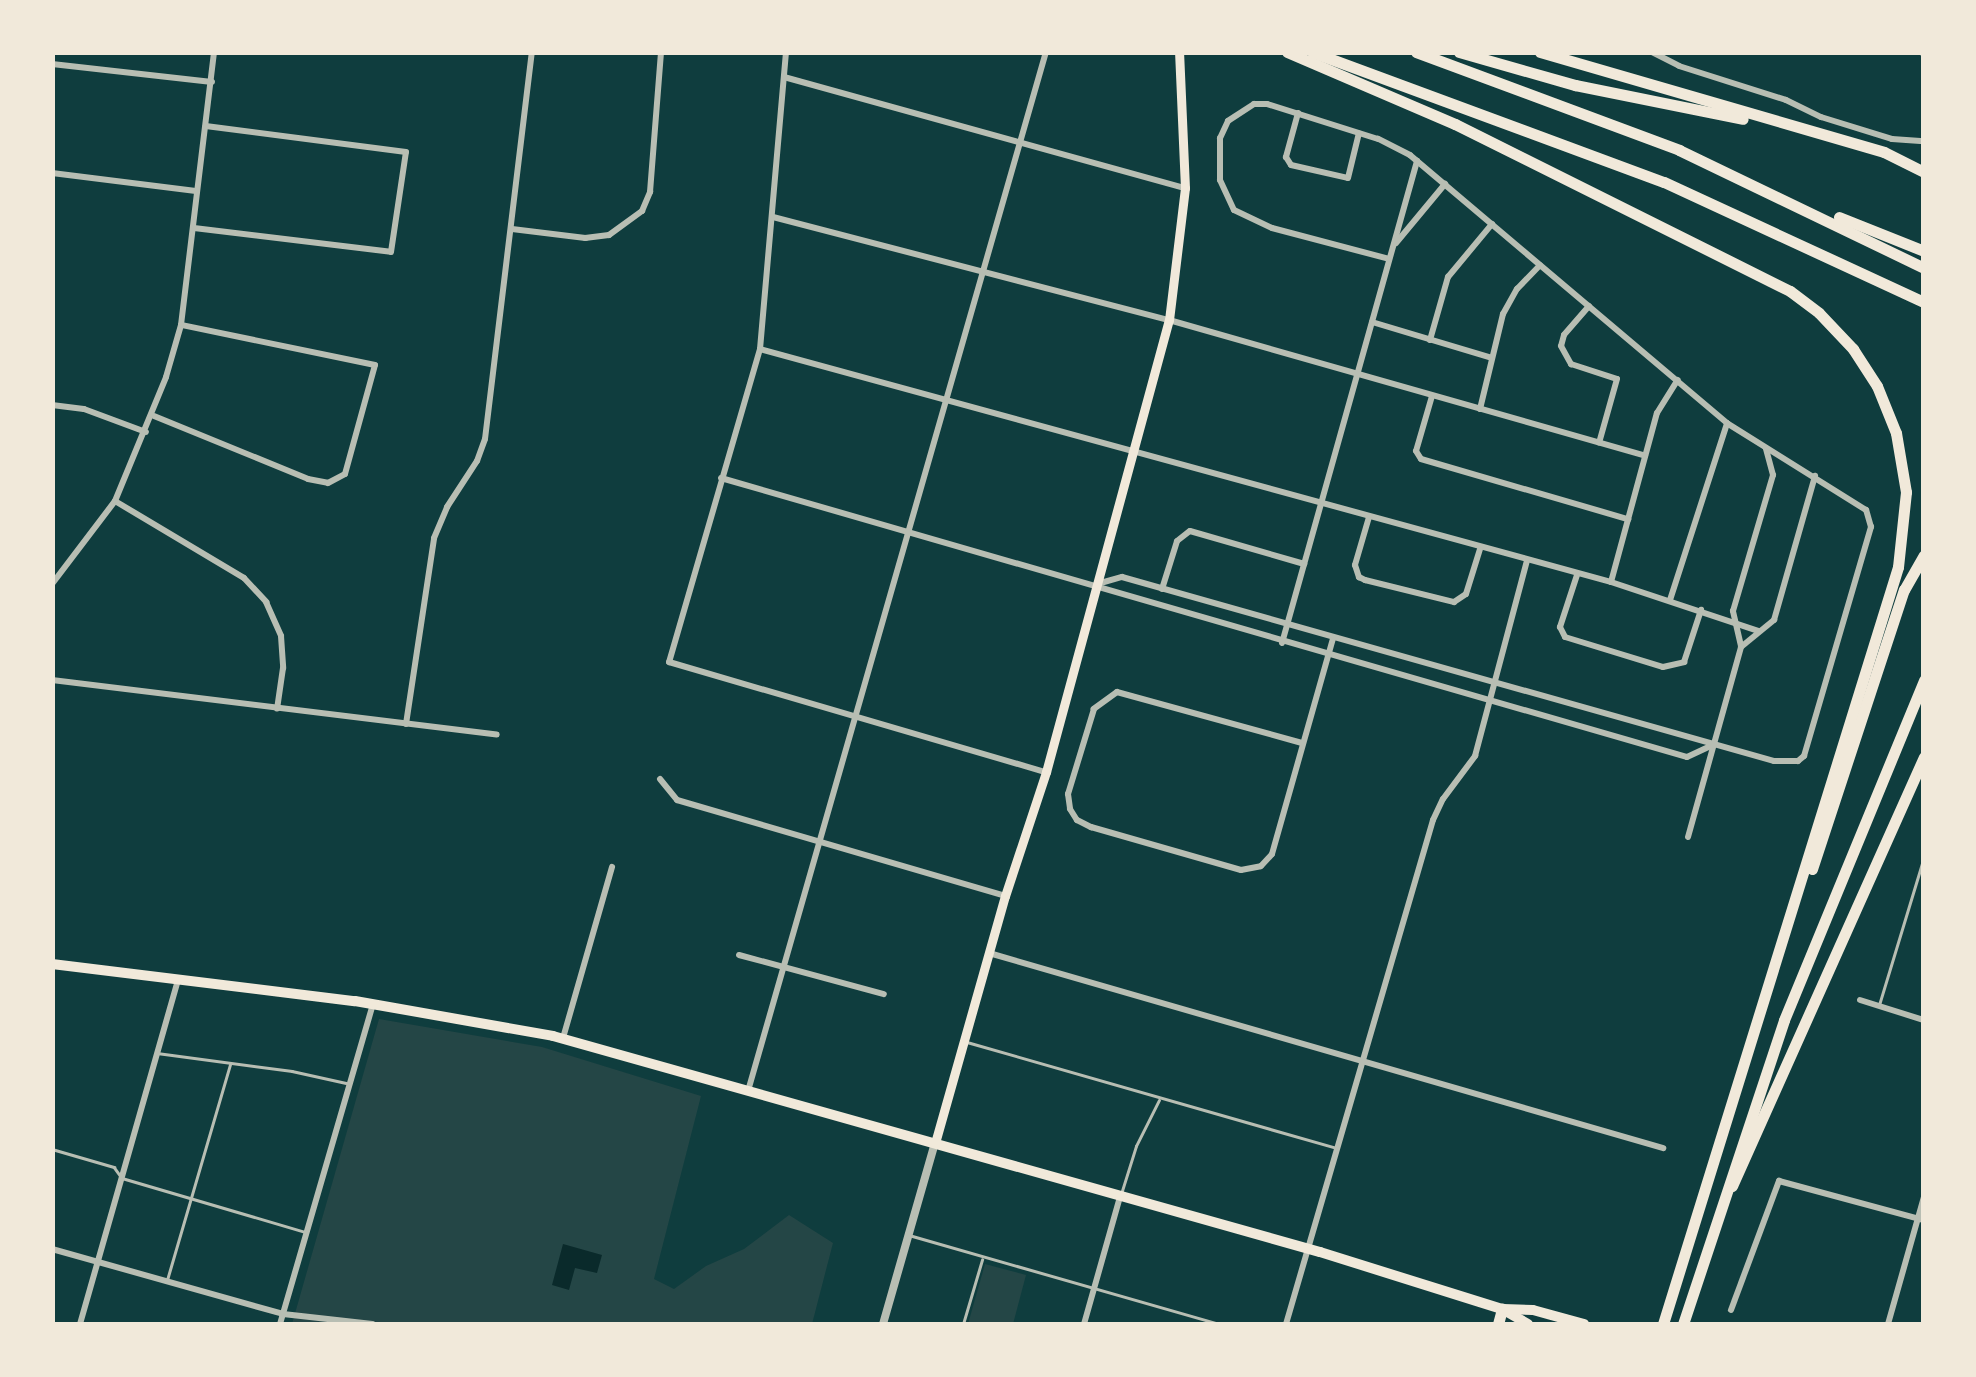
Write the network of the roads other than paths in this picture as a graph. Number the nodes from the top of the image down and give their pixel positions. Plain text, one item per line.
1 (214, 52) edge
2 (532, 52) edge
3 (660, 52) edge
4 (786, 52) edge
5 (1046, 52) edge
6 (1179, 52) edge
7 (1287, 52) edge
8 (1312, 52) edge
9 (1416, 52) edge
10 (1459, 52) edge
11 (1540, 52) edge
12 (1652, 52) edge
13 (1558, 56) edge
14 (52, 64) edge
15 (784, 77) junction
16 (212, 82) junction
17 (1298, 113) junction
18 (206, 126) junction
19 (1801, 129) junction
20 (1359, 132) junction
21 (1021, 140) junction
22 (1924, 141) edge
23 (1417, 161) junction
24 (1924, 172) edge
25 (52, 173) edge
26 (1445, 184) junction
27 (1185, 188) junction
28 (196, 191) junction
29 (1777, 194) junction
30 (773, 217) junction
31 (1492, 224) junction
32 (194, 228) junction
33 (512, 229) junction
34 (1392, 248) junction
35 (1924, 251) edge
36 (1389, 259) junction
37 (1540, 265) junction
38 (1924, 268) edge
39 (983, 272) junction
40 (1924, 302) edge
41 (1588, 306) junction
42 (1169, 320) junction
43 (1372, 322) junction
44 (181, 325) junction
45 (1430, 340) junction
46 (760, 349) junction
47 (1492, 358) junction
48 (1358, 375) junction
49 (1678, 380) junction
50 (1432, 396) junction
51 (947, 398) junction
52 (52, 405) edge
53 (1480, 409) junction
54 (154, 416) junction
55 (1727, 423) junction
56 (146, 432) junction
57 (1599, 443) junction
58 (1766, 448) junction
59 (1132, 451) junction
60 (1645, 456) junction
61 (1792, 461) junction
62 (1773, 474) junction
63 (1815, 476) junction
64 (721, 478) junction
65 (115, 501) junction
66 (1320, 503) junction
67 (1369, 517) junction
68 (1628, 519) junction
69 (909, 532) junction
70 (1480, 549) junction
71 (1924, 555) edge
72 (1527, 561) junction
73 (1304, 564) junction
74 (1576, 575) junction
75 (1610, 582) junction
76 (52, 584) edge
77 (1096, 584) junction
78 (1162, 589) junction
79 (1670, 600) junction
80 (1701, 610) junction
81 (1732, 619) junction
82 (1287, 624) junction
83 (1758, 632) junction
84 (1333, 638) junction
85 (1282, 644) junction
86 (1741, 647) junction
87 (1328, 657) junction
88 (52, 680) edge
89 (1924, 680) edge
90 (1494, 682) junction
91 (1490, 702) junction
92 (276, 709) junction
93 (855, 718) junction
94 (406, 724) junction
95 (497, 734) dead end
96 (1302, 743) junction
97 (1714, 745) junction
98 (1924, 757) edge
99 (1046, 772) junction
100 (660, 780) dead end
101 (1688, 836) dead end
102 (819, 843) junction
103 (1924, 858) edge
104 (612, 867) dead end
105 (1005, 896) junction
106 (989, 953) junction
107 (1781, 953) junction
108 (739, 955) dead end
109 (52, 964) edge
110 (784, 965) junction
111 (178, 979) junction
112 (884, 994) dead end
113 (1860, 1000) dead end
114 (373, 1004) junction
115 (1878, 1006) junction
116 (1924, 1020) edge
117 (563, 1039) junction
118 (964, 1041) junction
119 (157, 1053) junction
120 (1360, 1060) junction
121 (230, 1065) junction
122 (348, 1084) junction
123 (748, 1091) junction
124 (1159, 1099) junction
125 (935, 1143) junction
126 (1336, 1148) junction
127 (1663, 1148) dead end
128 (52, 1149) edge
129 (122, 1178) junction
130 (1120, 1196) junction
131 (1924, 1197) edge
132 (191, 1199) junction
133 (1723, 1202) junction
134 (1921, 1219) edge
135 (308, 1233) junction
136 (909, 1236) junction
137 (1307, 1248) junction
138 (52, 1249) edge
139 (982, 1258) junction
140 (98, 1262) junction
141 (166, 1281) junction
142 (1094, 1288) junction
143 (1502, 1309) junction
144 (1732, 1310) dead end
145 (284, 1314) junction
146 (1190, 1316) junction
147 (80, 1324) edge
148 (280, 1324) edge
149 (372, 1324) edge
150 (883, 1324) edge
151 (963, 1324) edge
152 (1084, 1324) edge
153 (1188, 1324) edge
154 (1220, 1324) edge
155 (1286, 1324) edge
156 (1498, 1324) edge
157 (1528, 1324) edge
158 (1584, 1324) edge
159 (1663, 1324) edge
160 (1683, 1324) edge
161 (1888, 1324) edge

1 - 16 street
2 - 33 street
3 - 33 street
4 - 15 street
5 - 21 street
6 - 27 main road
7 - 107 highway
8 - 40 highway
9 - 29 highway
10 - 19 highway
11 - 13 highway
12 - 22 street
13 - 19 highway
14 - 16 street
15 - 21 street
15 - 30 street
16 - 18 street
17 - 20 street
17 - 20 street
17 - 36 street
18 - 28 street
18 - 32 street
19 - 24 highway
20 - 23 street
21 - 27 street
21 - 39 street
23 - 26 street
23 - 34 street
25 - 28 street
26 - 31 street
26 - 34 street
27 - 42 main road
28 - 32 street
29 - 35 highway
29 - 38 highway
30 - 39 street
30 - 46 street
31 - 37 street
31 - 45 street
32 - 44 street
33 - 94 street
34 - 36 street
36 - 43 street
37 - 41 street
37 - 47 street
39 - 42 street
39 - 51 street
41 - 49 street
41 - 57 street
42 - 48 street
42 - 59 main road
43 - 45 street
43 - 48 street
44 - 54 street
44 - 54 street
45 - 47 street
46 - 51 street
46 - 64 street
47 - 53 street
48 - 50 street
48 - 66 street
49 - 55 street
49 - 60 street
50 - 53 street
50 - 68 street
51 - 59 street
51 - 69 street
52 - 56 street
53 - 57 street
54 - 56 street
55 - 58 street
55 - 79 street
56 - 65 street
57 - 60 street
58 - 61 street
58 - 62 street
59 - 66 street
59 - 77 main road
60 - 68 street
61 - 62 street
61 - 63 street
62 - 81 street
63 - 83 street
63 - 97 street
64 - 69 street
64 - 93 street
65 - 76 street
65 - 92 street
66 - 67 street
66 - 73 street
67 - 70 street
67 - 70 street
68 - 75 street
69 - 77 street
69 - 93 street
70 - 72 street
71 - 107 highway
72 - 74 street
72 - 90 street
73 - 78 street
73 - 82 street
74 - 75 street
74 - 80 street
75 - 79 street
77 - 78 street
77 - 85 street
77 - 99 main road
78 - 82 street
79 - 80 street
80 - 81 street
81 - 83 street
81 - 86 street
82 - 84 street
82 - 85 street
83 - 86 street
84 - 87 street
84 - 90 street
85 - 87 street
86 - 97 street
87 - 91 street
87 - 96 street
88 - 92 street
89 - 133 highway
90 - 91 street
90 - 97 street
91 - 97 street
91 - 120 street
92 - 94 street
93 - 99 street
93 - 102 street
94 - 95 street
96 - 96 street
97 - 101 street
98 - 133 highway
99 - 105 main road
100 - 102 street
102 - 105 street
102 - 110 street
103 - 115 lane
104 - 117 street
105 - 106 main road
106 - 118 main road
106 - 120 street
107 - 159 highway
108 - 110 street
109 - 111 main road
110 - 112 street
110 - 123 street
111 - 114 main road
111 - 119 street
113 - 115 street
114 - 117 main road
114 - 122 street
115 - 116 street
117 - 123 main road
118 - 124 lane
118 - 125 main road
119 - 121 lane
119 - 129 street
120 - 126 street
120 - 127 street
121 - 122 lane
121 - 132 lane
122 - 135 street
123 - 125 main road
124 - 126 lane
124 - 130 lane
125 - 130 main road
125 - 136 street
126 - 137 street
128 - 129 lane
129 - 132 lane
129 - 140 street
130 - 137 main road
130 - 142 street
131 - 134 street
132 - 135 lane
132 - 141 lane
133 - 160 highway
134 - 144 street
134 - 161 street
135 - 145 street
136 - 139 lane
136 - 150 street
137 - 143 main road
137 - 155 street
138 - 140 street
139 - 142 lane
139 - 151 lane
140 - 141 street
140 - 147 street
141 - 145 street
142 - 146 lane
142 - 152 street
143 - 156 highway
143 - 157 main road
143 - 158 main road
145 - 148 street
145 - 149 street
146 - 153 lane
146 - 154 lane

